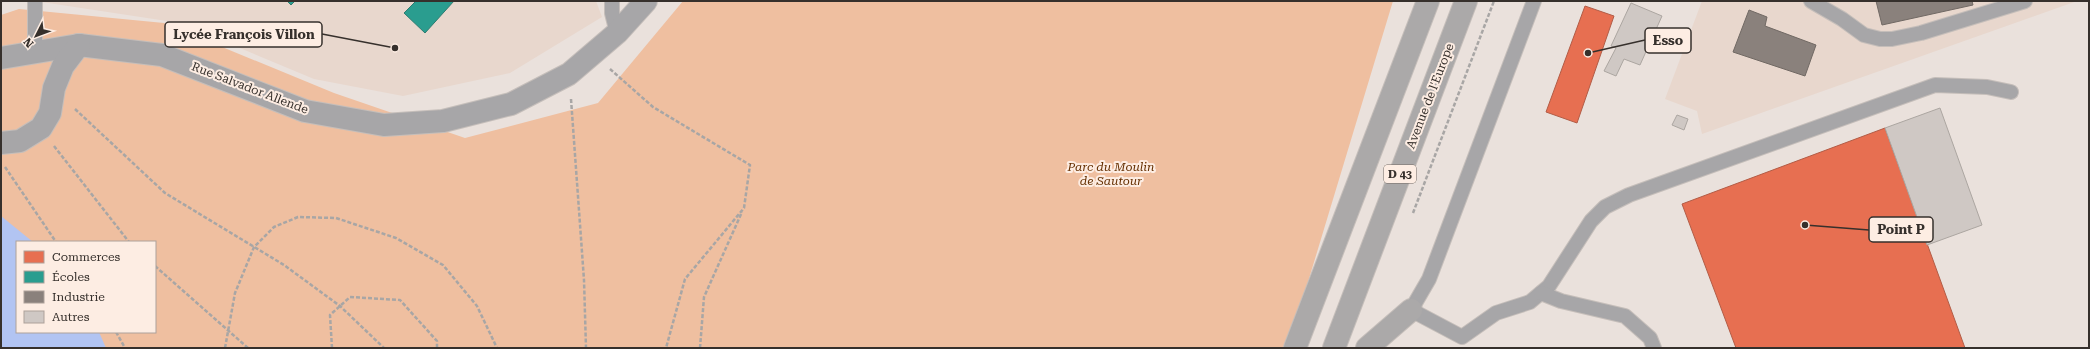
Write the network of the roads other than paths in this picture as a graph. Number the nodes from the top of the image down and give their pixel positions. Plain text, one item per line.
1 (35, 1) edge
2 (612, 1) edge
3 (646, 1) edge
4 (1428, 1) edge
5 (1466, 1) edge
6 (1534, 1) edge
7 (1811, 1) edge
8 (2025, 1) edge
9 (618, 33) junction
10 (79, 45) junction
11 (35, 52) junction
12 (1, 58) edge
13 (2011, 92) dead end
14 (1, 143) edge
15 (1541, 293) junction
16 (1410, 310) junction
17 (1465, 342) edge
18 (1295, 348) edge
19 (1334, 348) edge
20 (1367, 348) edge
21 (1654, 348) edge

1 - 11 lane
2 - 9 lane
3 - 9 street, Rue Salvador Allende
4 - 18 main road
5 - 19 main road, Avenue de l'Europe / D 43
6 - 16 lane
7 - 8 lane
9 - 10 street, Rue Salvador Allende
10 - 11 street, Rue Salvador Allende
10 - 14 street
11 - 12 street, Rue Salvador Allende
13 - 15 lane
15 - 17 lane
15 - 21 lane
16 - 17 lane
16 - 20 main road

